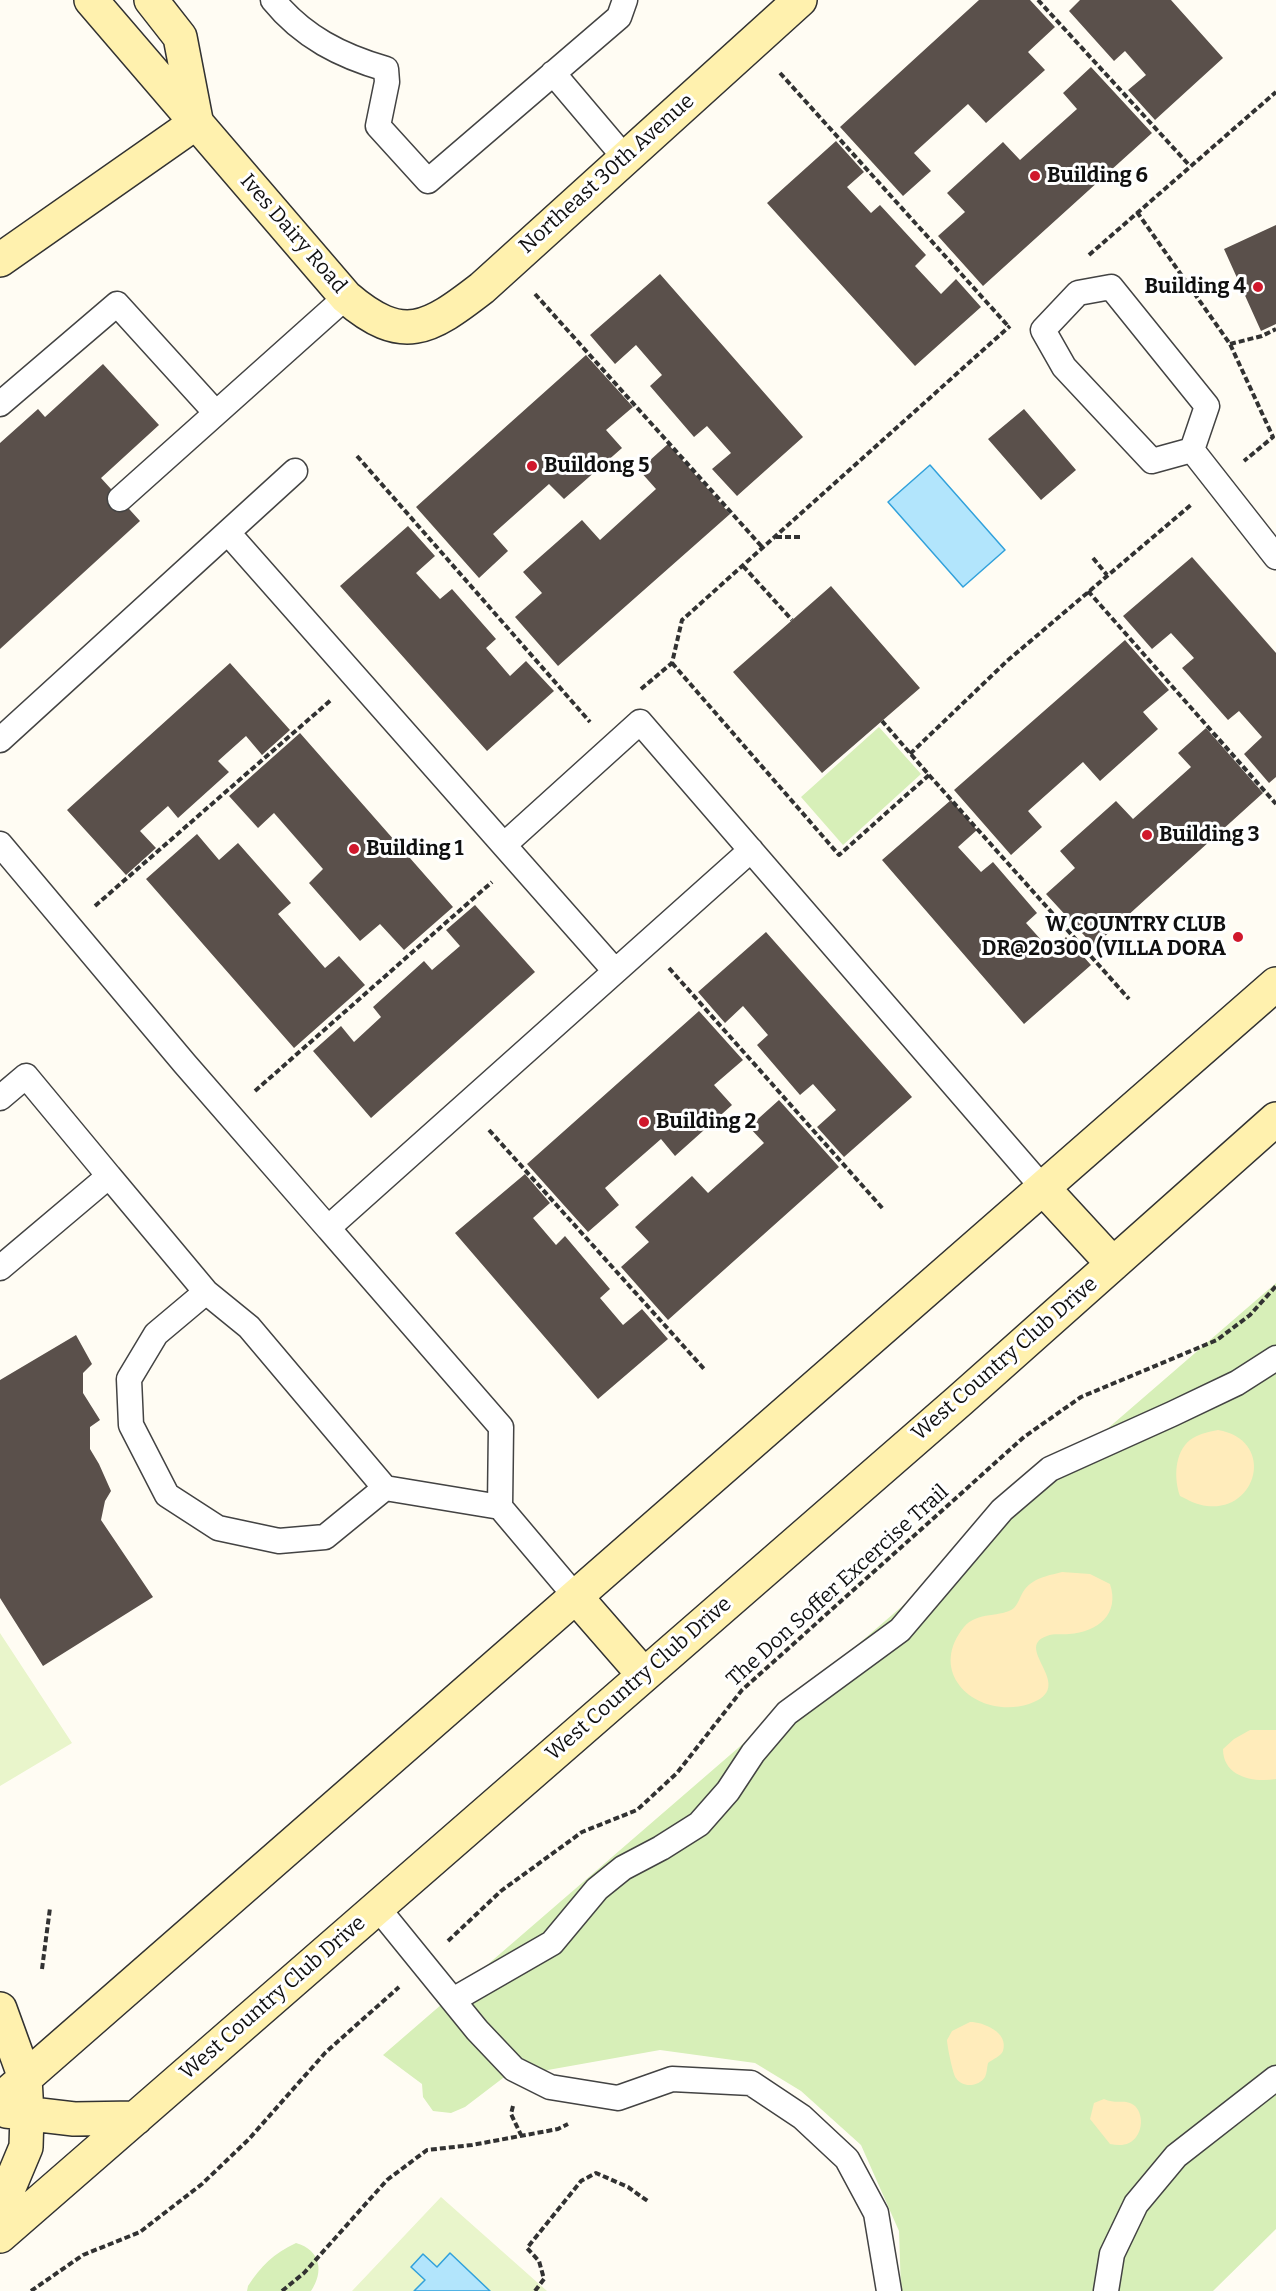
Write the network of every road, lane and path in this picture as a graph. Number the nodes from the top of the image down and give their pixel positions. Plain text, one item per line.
1 (91, 0) edge
2 (151, 0) edge
3 (273, 0) edge
4 (625, 0) edge
5 (800, 0) edge
6 (1038, 0) edge
7 (554, 73) junction
8 (780, 73) dead end
9 (1276, 92) edge
10 (197, 122) junction
11 (625, 158) junction
12 (1190, 166) junction
13 (1137, 212) junction
14 (1085, 258) dead end
15 (0, 260) edge
16 (535, 294) dead end
17 (346, 297) junction
18 (1017, 320) dead end
19 (1009, 327) junction
20 (403, 328) joint
21 (1276, 329) edge
22 (1230, 344) junction
23 (0, 404) edge
24 (216, 413) junction
25 (1192, 450) junction
26 (357, 456) dead end
27 (296, 471) dead end
28 (1218, 483) junction
29 (120, 499) dead end
30 (229, 534) junction
31 (775, 537) junction
32 (803, 537) dead end
33 (763, 548) junction
34 (1276, 557) edge
35 (1093, 558) dead end
36 (743, 566) junction
37 (1107, 575) junction
38 (1088, 591) junction
39 (792, 620) dead end
40 (672, 663) junction
41 (357, 677) junction
42 (882, 721) dead end
43 (640, 722) junction
44 (0, 740) edge
45 (612, 747) junction
46 (910, 754) junction
47 (929, 775) junction
48 (1276, 804) edge
49 (0, 844) edge
50 (751, 850) junction
51 (511, 853) junction
52 (70, 927) junction
53 (646, 943) junction
54 (615, 971) junction
55 (1276, 984) edge
56 (1129, 999) dead end
57 (0, 1098) edge
58 (466, 1104) junction
59 (229, 1114) junction
60 (1276, 1119) edge
61 (109, 1176) junction
62 (1043, 1188) junction
63 (884, 1210) dead end
64 (328, 1228) junction
65 (1113, 1264) junction
66 (0, 1268) edge
67 (1276, 1286) edge
68 (206, 1292) junction
69 (1276, 1358) edge
70 (705, 1370) dead end
71 (385, 1488) junction
72 (500, 1507) junction
73 (576, 1597) junction
74 (644, 1675) junction
75 (377, 1907) junction
76 (50, 1908) dead end
77 (446, 1944) dead end
78 (42, 1969) dead end
79 (397, 1989) dead end
80 (453, 2000) junction
81 (0, 2009) edge
82 (25, 2078) junction
83 (1276, 2078) edge
84 (618, 2098) junction
85 (9, 2108) edge
86 (136, 2118) junction
87 (649, 2202) dead end
88 (0, 2209) edge
89 (0, 2236) edge
90 (31, 2291) edge
91 (282, 2291) edge
92 (535, 2291) edge
93 (890, 2291) edge
94 (1106, 2291) edge

1 - 10 street, Ives Dairy Road
2 - 10 street, Ives Dairy Road
3 - 7 lane
4 - 7 lane
5 - 11 street, Northeast 30th Avenue
6 - 12 path
7 - 11 lane
8 - 19 path
9 - 12 path
10 - 15 street
10 - 17 street, Ives Dairy Road
11 - 20 street, Northeast 30th Avenue
12 - 13 path
13 - 14 path
13 - 22 path
16 - 33 path
17 - 20 street, Ives Dairy Road
17 - 24 lane
18 - 19 path
19 - 31 path
21 - 22 path
22 - 28 path
23 - 24 lane
24 - 29 lane
25 - 25 lane
25 - 28 lane
26 - 45 path
27 - 30 lane
28 - 34 lane
28 - 37 path
30 - 41 lane
30 - 44 lane
31 - 32 path
31 - 33 path
33 - 36 path
35 - 37 path
36 - 39 path
36 - 40 path
37 - 38 path
38 - 46 path
38 - 48 path
40 - 43 path
40 - 47 path
41 - 51 lane
41 - 52 path
42 - 46 path
43 - 45 lane
43 - 50 lane
45 - 51 lane
46 - 47 path
47 - 56 path
49 - 52 lane
50 - 53 lane
50 - 62 lane
51 - 54 lane
51 - 59 path
52 - 59 lane
53 - 54 lane
53 - 63 path
54 - 58 lane
55 - 62 street
57 - 61 lane
58 - 64 lane
58 - 70 path
59 - 64 lane
60 - 65 street, West Country Club Drive
61 - 66 lane
61 - 68 lane
62 - 65 street
62 - 73 street
64 - 72 lane
65 - 74 street, West Country Club Drive
67 - 77 path, The Don Soffer Excercise Trail
68 - 71 lane
68 - 71 lane
69 - 80 lane
71 - 72 lane
72 - 73 lane
73 - 74 street
73 - 82 street
74 - 75 street, West Country Club Drive
75 - 80 lane
75 - 86 street, West Country Club Drive
76 - 78 path
79 - 90 path
80 - 84 lane
81 - 82 street
82 - 85 street
83 - 94 lane
84 - 91 path
84 - 93 lane
85 - 86 street
85 - 88 street
86 - 89 street, West Country Club Drive
87 - 92 path

